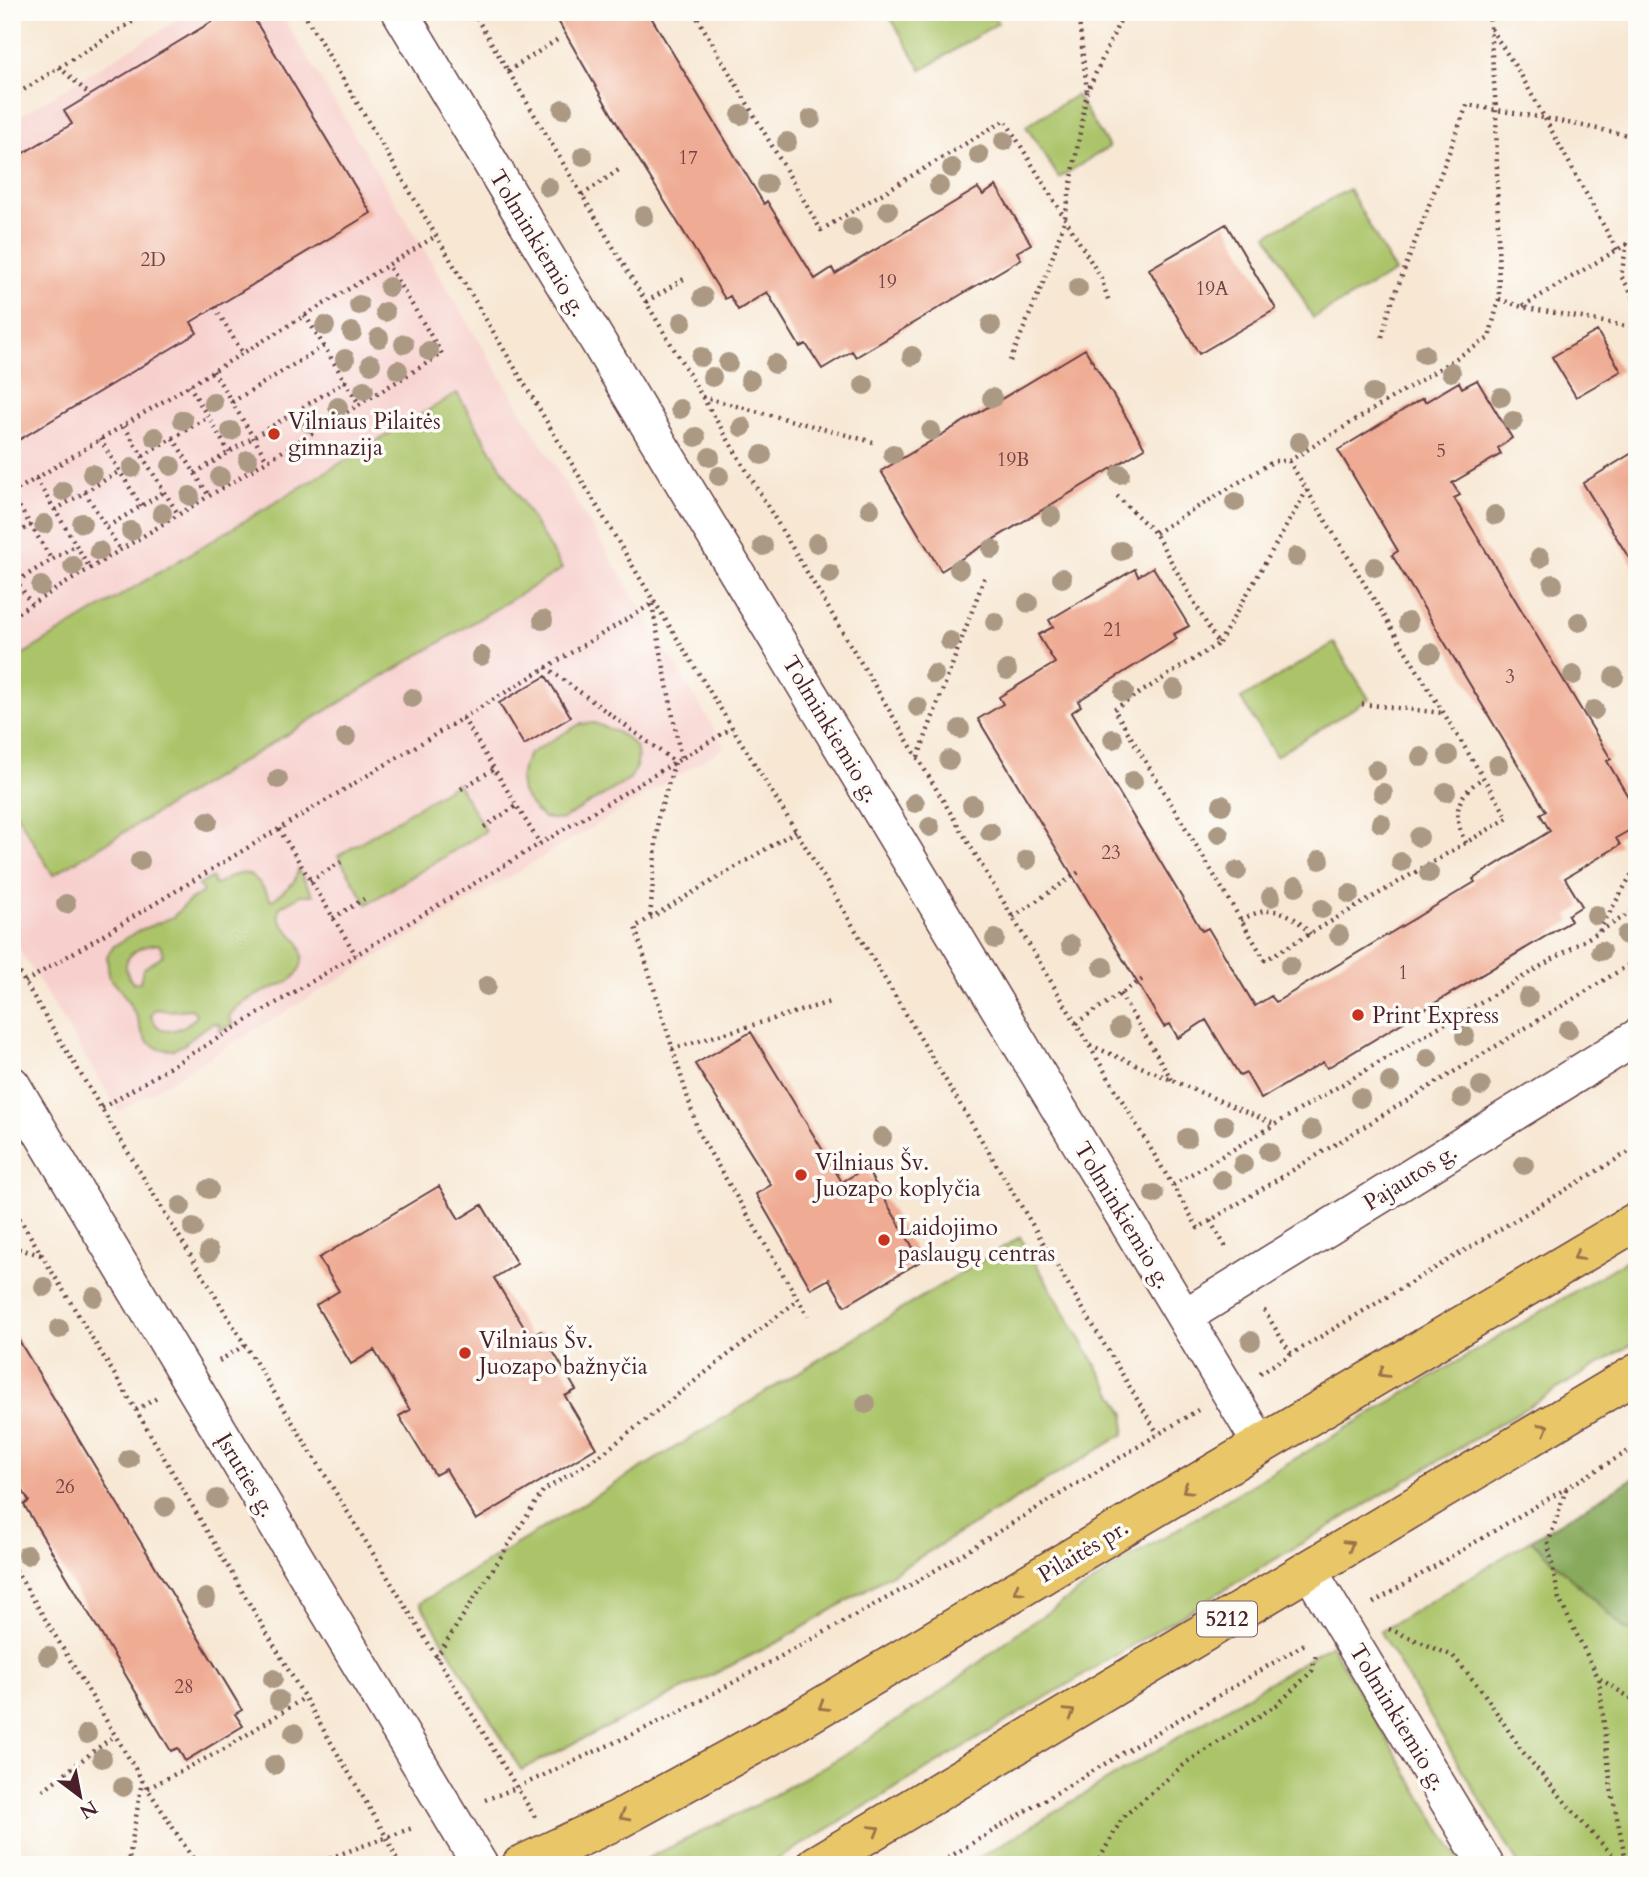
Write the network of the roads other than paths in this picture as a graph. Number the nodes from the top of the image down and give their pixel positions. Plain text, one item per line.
1 (400, 12) edge
2 (1637, 1037) edge
3 (12, 1084) edge
4 (1637, 1221) edge
5 (1184, 1317) junction
6 (1637, 1373) edge
7 (1261, 1445) junction
8 (1309, 1570) junction
9 (480, 1865) edge
10 (521, 1865) edge
11 (816, 1865) edge
12 (1486, 1865) edge

1 - 5 street, Tolminkiemio g.
2 - 5 street, Pajautos g.
3 - 9 street, Įsruties g.
4 -> 7 main road, Pilaitės pr.
5 - 7 street, Tolminkiemio g.
8 -> 6 main road, 5212
7 -> 10 main road, Pilaitės pr.
11 -> 8 main road, 5212
8 - 12 street, Tolminkiemio g.

